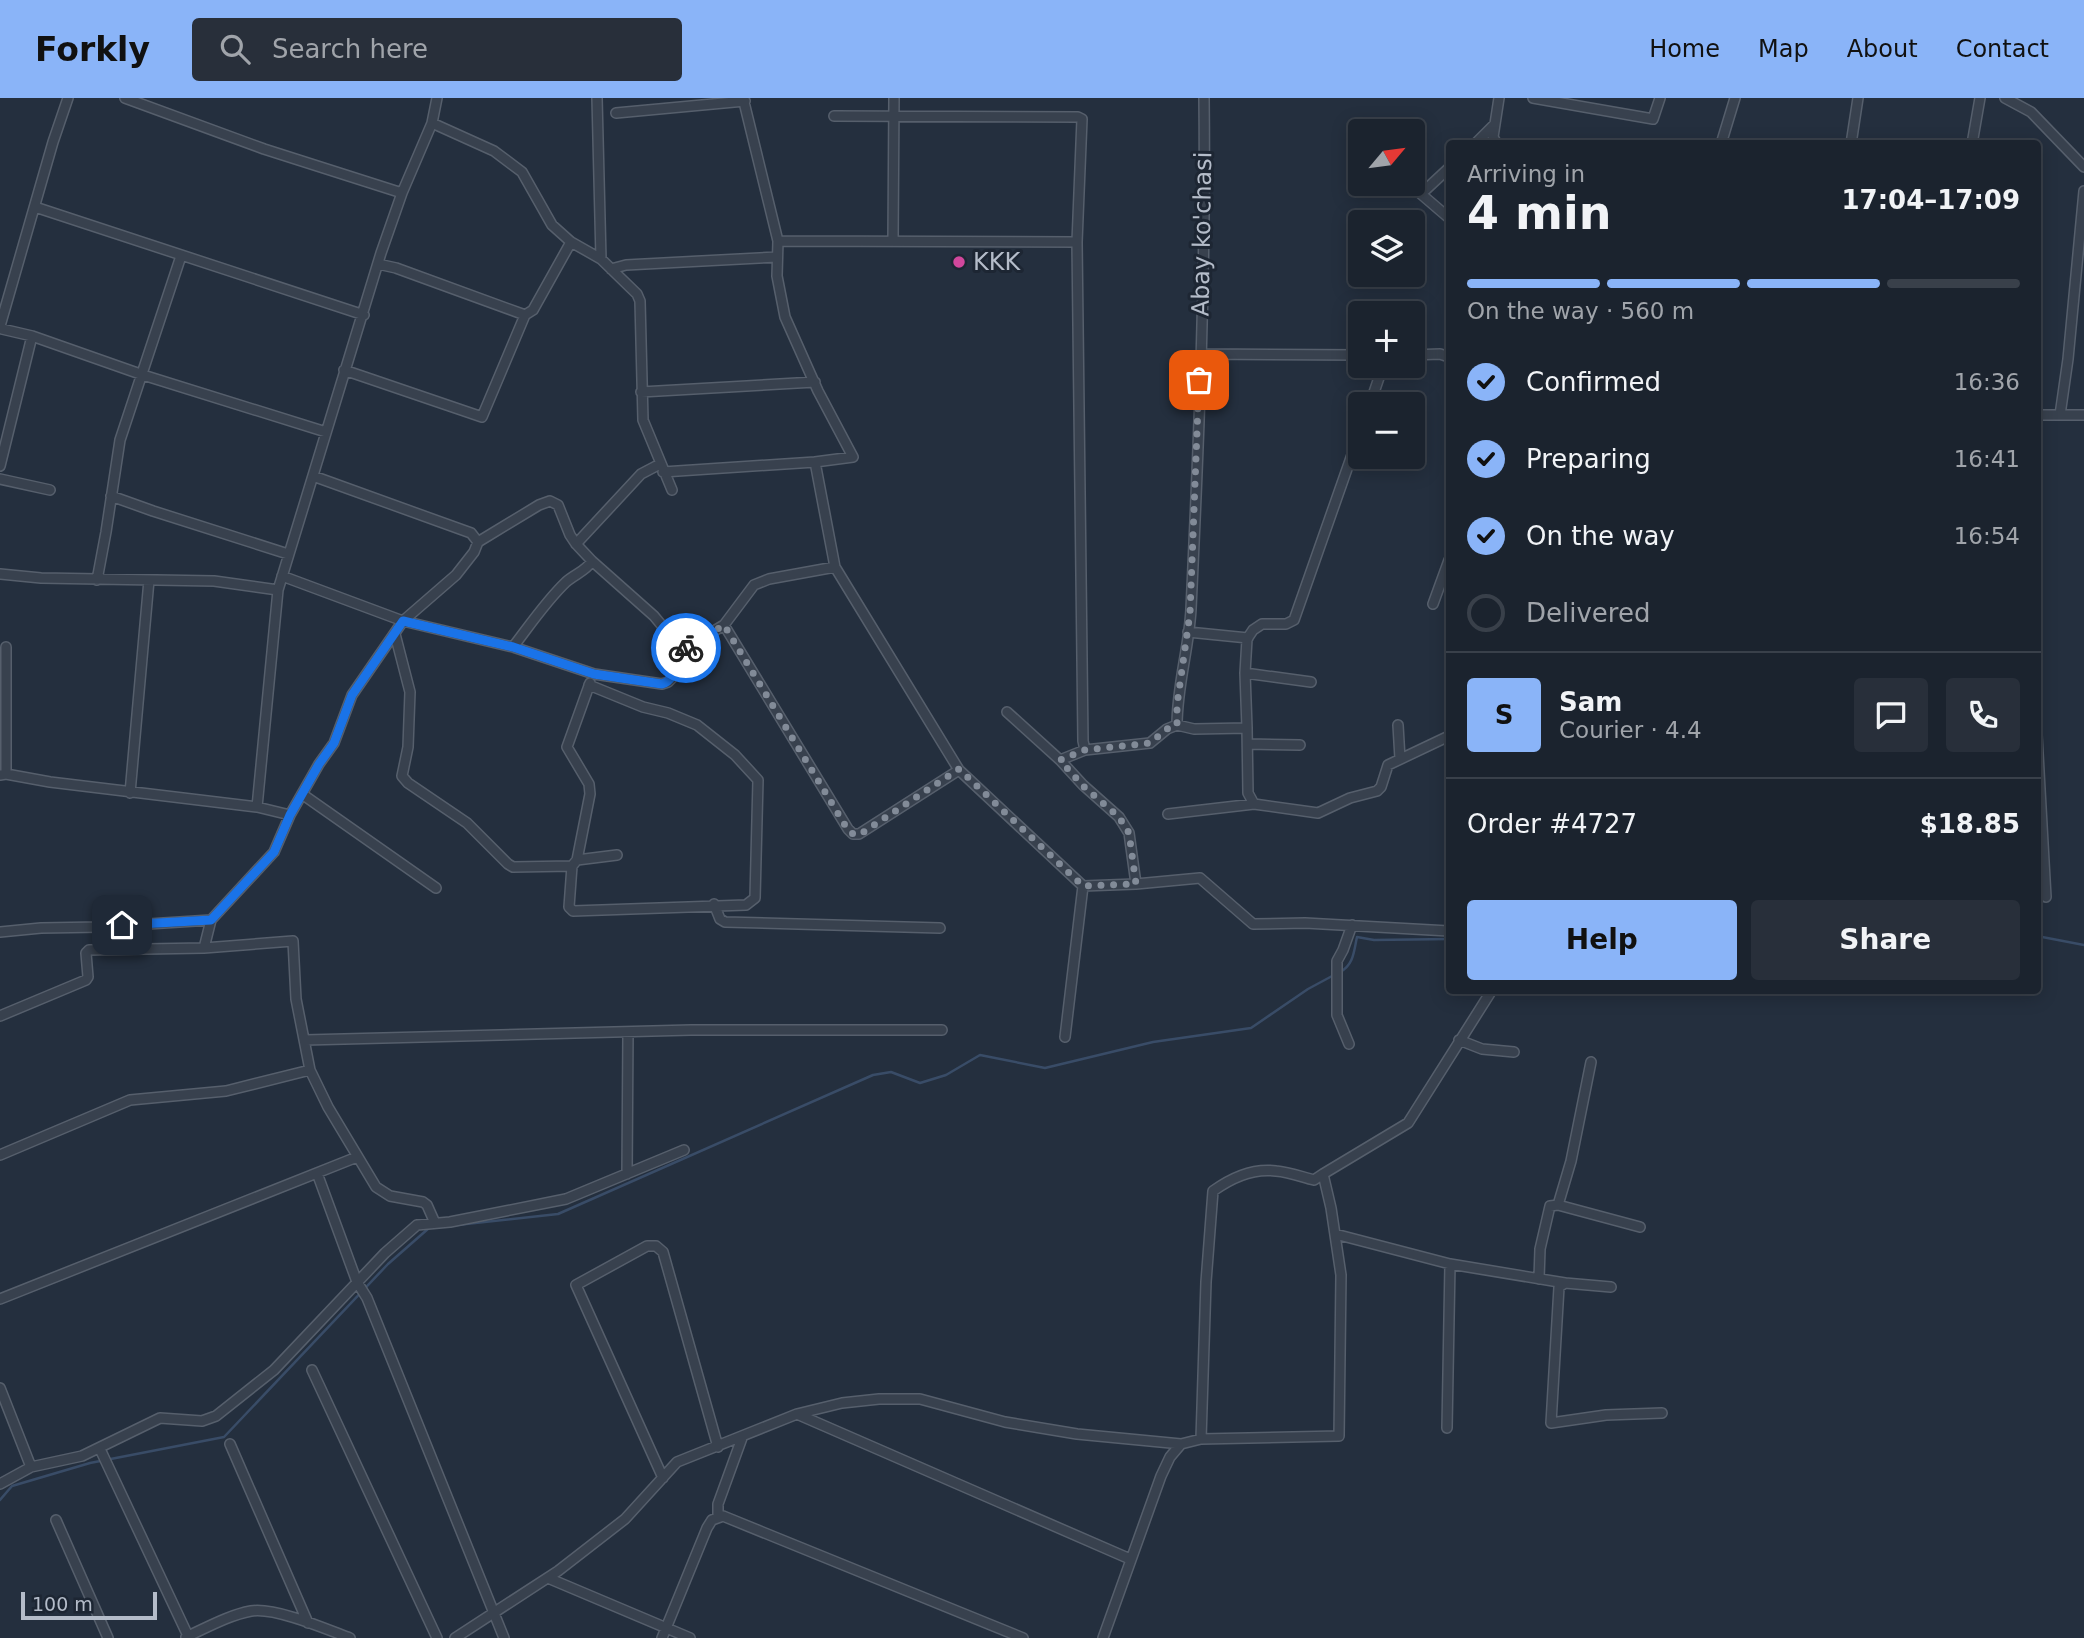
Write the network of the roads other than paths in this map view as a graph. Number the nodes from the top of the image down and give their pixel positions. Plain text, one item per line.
1 (68, 98) edge
2 (125, 98) edge
3 (437, 98) edge
4 (597, 98) edge
5 (894, 98) edge
6 (1204, 98) edge
7 (1499, 98) edge
8 (1533, 98) edge
9 (1660, 98) edge
10 (1735, 98) edge
11 (1858, 98) edge
12 (1980, 98) edge
13 (2005, 98) edge
14 (744, 99) edge
15 (616, 113) dead end
16 (834, 116) dead end
17 (893, 116) junction
18 (432, 123) junction
19 (1494, 125) junction
20 (1479, 140) edge
21 (1495, 140) edge
22 (1722, 140) edge
23 (1851, 140) edge
24 (1973, 140) edge
25 (2084, 166) edge
26 (1446, 171) edge
27 (2084, 191) edge
28 (402, 194) junction
29 (35, 207) junction
30 (1446, 215) edge
31 (778, 241) junction
32 (893, 241) junction
33 (571, 242) junction
34 (1077, 242) junction
35 (181, 256) junction
36 (777, 257) junction
37 (601, 259) junction
38 (378, 264) junction
39 (611, 269) junction
40 (364, 315) junction
41 (525, 315) junction
42 (32, 336) junction
43 (1200, 355) junction
44 (1348, 355) edge
45 (1425, 355) edge
46 (1446, 356) edge
47 (344, 370) junction
48 (143, 375) junction
49 (815, 382) junction
50 (641, 392) junction
51 (2041, 415) edge
52 (2060, 415) junction
53 (2084, 415) edge
54 (326, 432) junction
55 (3, 439) edge
56 (816, 463) junction
57 (0, 466) edge
58 (1348, 466) edge
59 (662, 468) junction
60 (313, 476) junction
61 (0, 479) edge
62 (50, 490) dead end
63 (672, 491) dead end
64 (111, 496) junction
65 (478, 542) junction
66 (576, 544) junction
67 (288, 554) junction
68 (592, 561) junction
69 (835, 567) junction
70 (1446, 568) edge
71 (0, 574) edge
72 (282, 576) junction
73 (97, 580) junction
74 (149, 580) junction
75 (278, 590) junction
76 (1433, 604) dead end
77 (403, 621) junction
78 (724, 625) junction
79 (1188, 632) junction
80 (395, 634) junction
81 (1248, 638) junction
82 (6, 647) dead end
83 (513, 647) junction
84 (682, 650) junction
85 (1245, 673) junction
86 (594, 674) junction
87 (1311, 681) dead end
88 (589, 685) junction
89 (1007, 712) dead end
90 (1398, 724) dead end
91 (1177, 725) junction
92 (1247, 728) junction
93 (1446, 737) edge
94 (1248, 744) junction
95 (1300, 745) dead end
96 (1085, 750) junction
97 (1400, 759) junction
98 (1060, 760) junction
99 (959, 769) junction
100 (3, 775) edge
101 (130, 793) junction
102 (302, 794) junction
103 (1254, 804) junction
104 (257, 807) junction
105 (2041, 807) edge
106 (1168, 814) dead end
107 (290, 815) junction
108 (617, 855) dead end
109 (574, 863) junction
110 (1136, 884) junction
111 (1083, 886) junction
112 (436, 888) dead end
113 (2046, 897) dead end
114 (714, 904) junction
115 (210, 924) junction
116 (1352, 925) junction
117 (940, 928) dead end
118 (1446, 931) edge
119 (0, 932) edge
120 (204, 948) junction
121 (1489, 994) edge
122 (0, 1016) edge
123 (942, 1030) dead end
124 (628, 1032) junction
125 (1065, 1037) dead end
126 (305, 1040) junction
127 (1459, 1040) junction
128 (1349, 1044) dead end
129 (1514, 1052) dead end
130 (1591, 1062) dead end
131 (310, 1070) junction
132 (684, 1150) dead end
133 (0, 1155) edge
134 (357, 1157) junction
135 (317, 1173) junction
136 (627, 1174) junction
137 (1323, 1174) junction
138 (1558, 1205) junction
139 (435, 1223) junction
140 (1640, 1227) dead end
141 (1335, 1234) junction
142 (1450, 1264) junction
143 (1539, 1279) junction
144 (357, 1282) junction
145 (1564, 1283) junction
146 (1611, 1287) dead end
147 (0, 1298) edge
148 (312, 1370) dead end
149 (0, 1388) edge
150 (1662, 1412) dead end
151 (797, 1414) junction
152 (1447, 1429) dead end
153 (742, 1438) junction
154 (1201, 1438) junction
155 (230, 1444) dead end
156 (1181, 1444) junction
157 (718, 1447) junction
158 (101, 1451) junction
159 (32, 1467) junction
160 (663, 1478) junction
161 (0, 1484) edge
162 (718, 1517) junction
163 (56, 1520) dead end
164 (1130, 1559) junction
165 (548, 1578) junction
166 (494, 1613) junction
167 (308, 1623) junction
168 (664, 1633) edge
169 (187, 1637) edge
170 (108, 1638) edge
171 (350, 1638) edge
172 (437, 1638) edge
173 (455, 1638) edge
174 (504, 1638) edge
175 (690, 1638) edge
176 (1023, 1638) edge
177 (1103, 1638) edge

1 - 29 street
2 - 28 street
3 - 18 street
4 - 37 street
5 - 17 street
6 - 43 street, Abay ko'chasi
7 - 19 street
8 - 9 street
10 - 22 street
11 - 23 street
12 - 24 street
13 - 25 street
14 - 15 street
14 - 31 street
16 - 17 street
17 - 32 street
17 - 34 street
18 - 28 street
18 - 33 street
19 - 20 street
19 - 21 street
26 - 30 street
27 - 52 street
28 - 38 street
29 - 35 street
29 - 42 street
31 - 32 street
31 - 36 street
32 - 34 street
33 - 37 street
33 - 41 street
34 - 96 street
35 - 40 street
35 - 48 street
36 - 39 street
36 - 49 street
37 - 39 street
38 - 40 street
38 - 41 street
39 - 50 street
40 - 47 street
41 - 47 street
42 - 48 street
42 - 55 street
43 - 44 street
43 - 79 street, Abay ko'chasi
45 - 46 street
47 - 54 street
48 - 54 street
48 - 64 street
49 - 50 street
49 - 56 street
50 - 59 street
51 - 52 street
52 - 53 street
54 - 60 street
55 - 57 street
56 - 59 street
56 - 69 street
58 - 81 street
59 - 63 street
59 - 66 street
60 - 65 street
60 - 67 street
61 - 62 street
64 - 67 street
64 - 73 street
65 - 66 street
65 - 77 street
66 - 68 street
67 - 72 street
68 - 83 street
68 - 84 street
69 - 78 street
69 - 99 street
70 - 76 street
71 - 73 street
72 - 75 street
72 - 77 street
73 - 74 street
74 - 75 street
74 - 101 street
75 - 104 street
77 - 80 street
77 - 83 street
78 - 84 street
78 - 99 street
79 - 81 street
79 - 91 street, Abay ko'chasi
80 - 102 street
80 - 109 street
81 - 85 street
82 - 100 street
83 - 86 street
84 - 86 street
85 - 87 street
85 - 92 street
86 - 88 street
88 - 109 street
88 - 114 street
89 - 98 street
90 - 97 street
91 - 92 street
91 - 96 street
92 - 94 street
93 - 97 street
94 - 95 street
94 - 103 street
96 - 98 street
97 - 103 street
98 - 110 street
99 - 111 street
100 - 101 street
101 - 104 street
102 - 107 street
102 - 112 street
103 - 106 street
104 - 107 street
105 - 113 street
107 - 115 street
108 - 109 street
109 - 114 street
110 - 111 street
110 - 116 street
111 - 125 street
114 - 117 street
115 - 119 street
115 - 120 street
116 - 118 street
116 - 128 street
120 - 122 street
120 - 126 street
121 - 127 street
123 - 124 street
124 - 126 street
124 - 136 street
126 - 131 street
127 - 129 street
127 - 137 street
130 - 138 street
131 - 133 street
131 - 134 street
132 - 136 street
134 - 135 street
134 - 139 street
135 - 144 street
135 - 147 street
136 - 139 street
137 - 141 street
137 - 154 street
138 - 140 street
138 - 143 street
139 - 144 street
141 - 142 street
141 - 154 street
142 - 143 street
142 - 152 street
143 - 145 street
144 - 158 street
144 - 166 street
145 - 146 street
145 - 150 street
148 - 172 street
149 - 159 street
151 - 153 street
151 - 156 street
151 - 164 street
153 - 157 street
153 - 162 street
154 - 156 street
155 - 167 street
156 - 164 street
157 - 160 street
157 - 160 street
158 - 159 street
158 - 169 street
159 - 161 street
160 - 165 street
162 - 168 street
162 - 176 street
163 - 170 street
164 - 177 street
165 - 166 street
165 - 168 street
166 - 173 street
166 - 174 street
167 - 169 street
167 - 171 street
168 - 175 street

